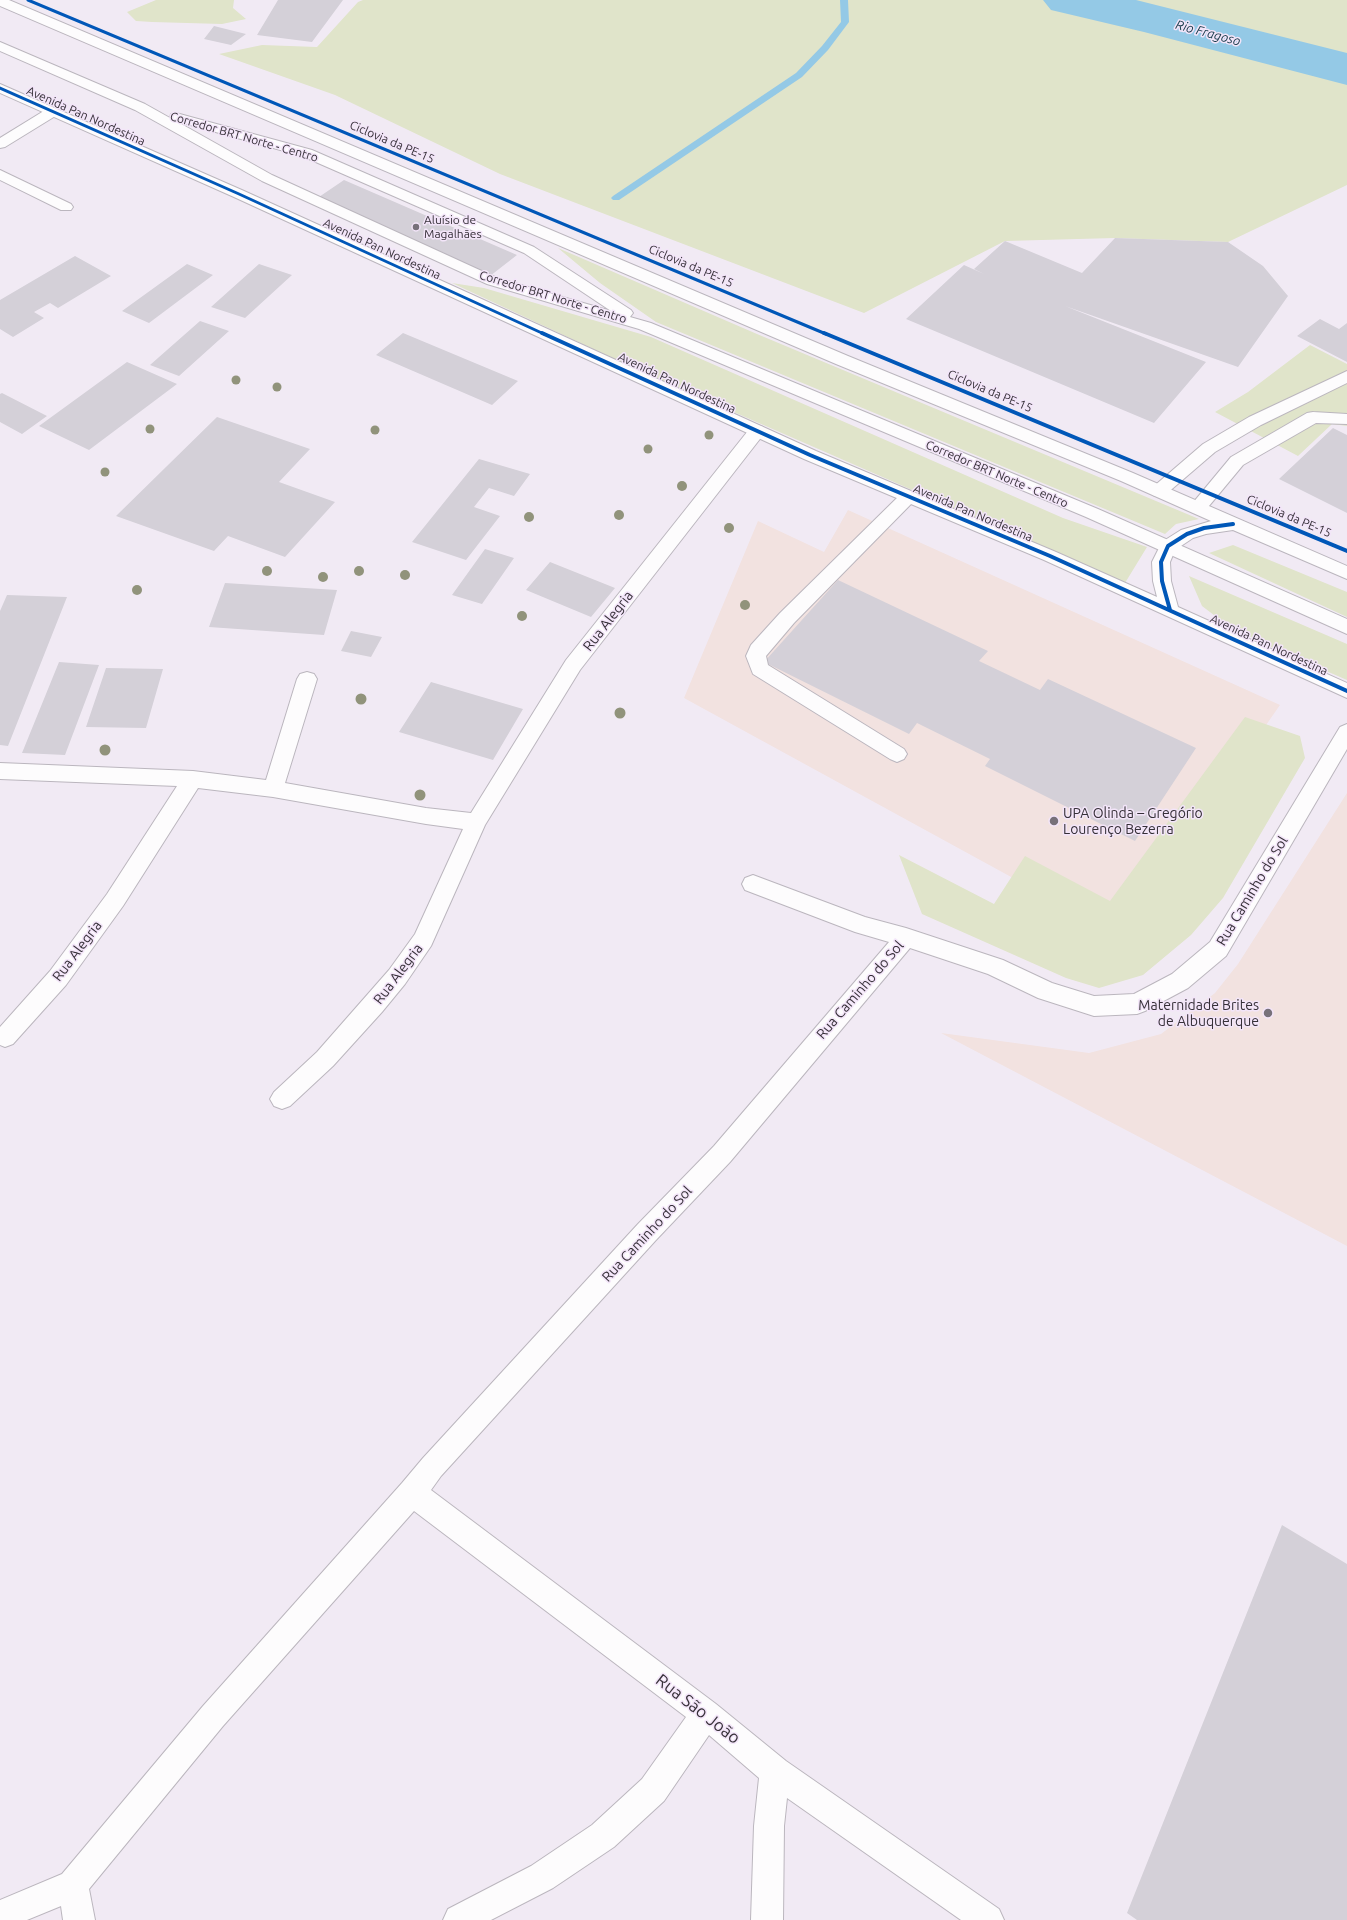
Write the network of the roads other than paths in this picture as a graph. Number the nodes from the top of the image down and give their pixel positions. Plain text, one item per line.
1 (0, 1) edge
2 (0, 46) edge
3 (0, 88) edge
4 (140, 107) junction
5 (52, 112) junction
6 (0, 144) edge
7 (0, 174) edge
8 (66, 206) dead end
9 (645, 326) junction
10 (1347, 376) edge
11 (1347, 419) edge
12 (757, 431) junction
13 (1158, 491) junction
14 (908, 497) junction
15 (1198, 508) junction
16 (1233, 524) junction
17 (1168, 546) junction
18 (1347, 573) edge
19 (1170, 610) junction
20 (1347, 627) edge
21 (307, 679) dead end
22 (1347, 692) edge
23 (1347, 732) edge
24 (897, 754) dead end
25 (0, 771) edge
26 (193, 779) junction
27 (273, 789) junction
28 (476, 822) junction
29 (754, 884) dead end
30 (906, 937) junction
31 (5, 1037) dead end
32 (282, 1099) dead end
33 (412, 1493) junction
34 (706, 1714) junction
35 (775, 1772) junction
36 (73, 1885) junction
37 (0, 1916) edge
38 (79, 1920) edge
39 (459, 1920) edge
40 (767, 1920) edge
41 (988, 1920) edge

1 - 13 main road
2 - 4 main road, Corredor BRT Norte - Centro
3 - 5 main road, Avenida Pan Nordestina
4 - 9 main road, Corredor BRT Norte - Centro
4 - 9 main road, Corredor BRT Norte - Centro
5 - 6 main road
5 - 12 main road, Avenida Pan Nordestina
7 - 8 main road
9 - 17 main road, Corredor BRT Norte - Centro
10 - 13 main road
11 - 15 main road
12 - 14 main road, Avenida Pan Nordestina
12 - 28 main road, Rua Alegria
13 - 15 main road
14 - 19 main road, Avenida Pan Nordestina
14 - 24 main road
15 - 16 main road
16 - 17 main road
16 - 18 main road
17 - 19 main road
17 - 20 main road, Corredor BRT Norte - Centro
19 - 22 main road, Avenida Pan Nordestina
21 - 27 main road
23 - 30 main road, Rua Caminho do Sol
25 - 26 main road
26 - 27 main road
26 - 31 main road, Rua Alegria
27 - 28 main road
28 - 32 main road, Rua Alegria
29 - 30 main road
30 - 33 main road, Rua Caminho do Sol
33 - 34 main road, Rua São João
33 - 36 main road, Rua Caminho do Sol
34 - 35 main road, Rua São João
34 - 39 main road
35 - 40 main road
35 - 41 main road, Rua São João
36 - 37 main road
36 - 38 main road

